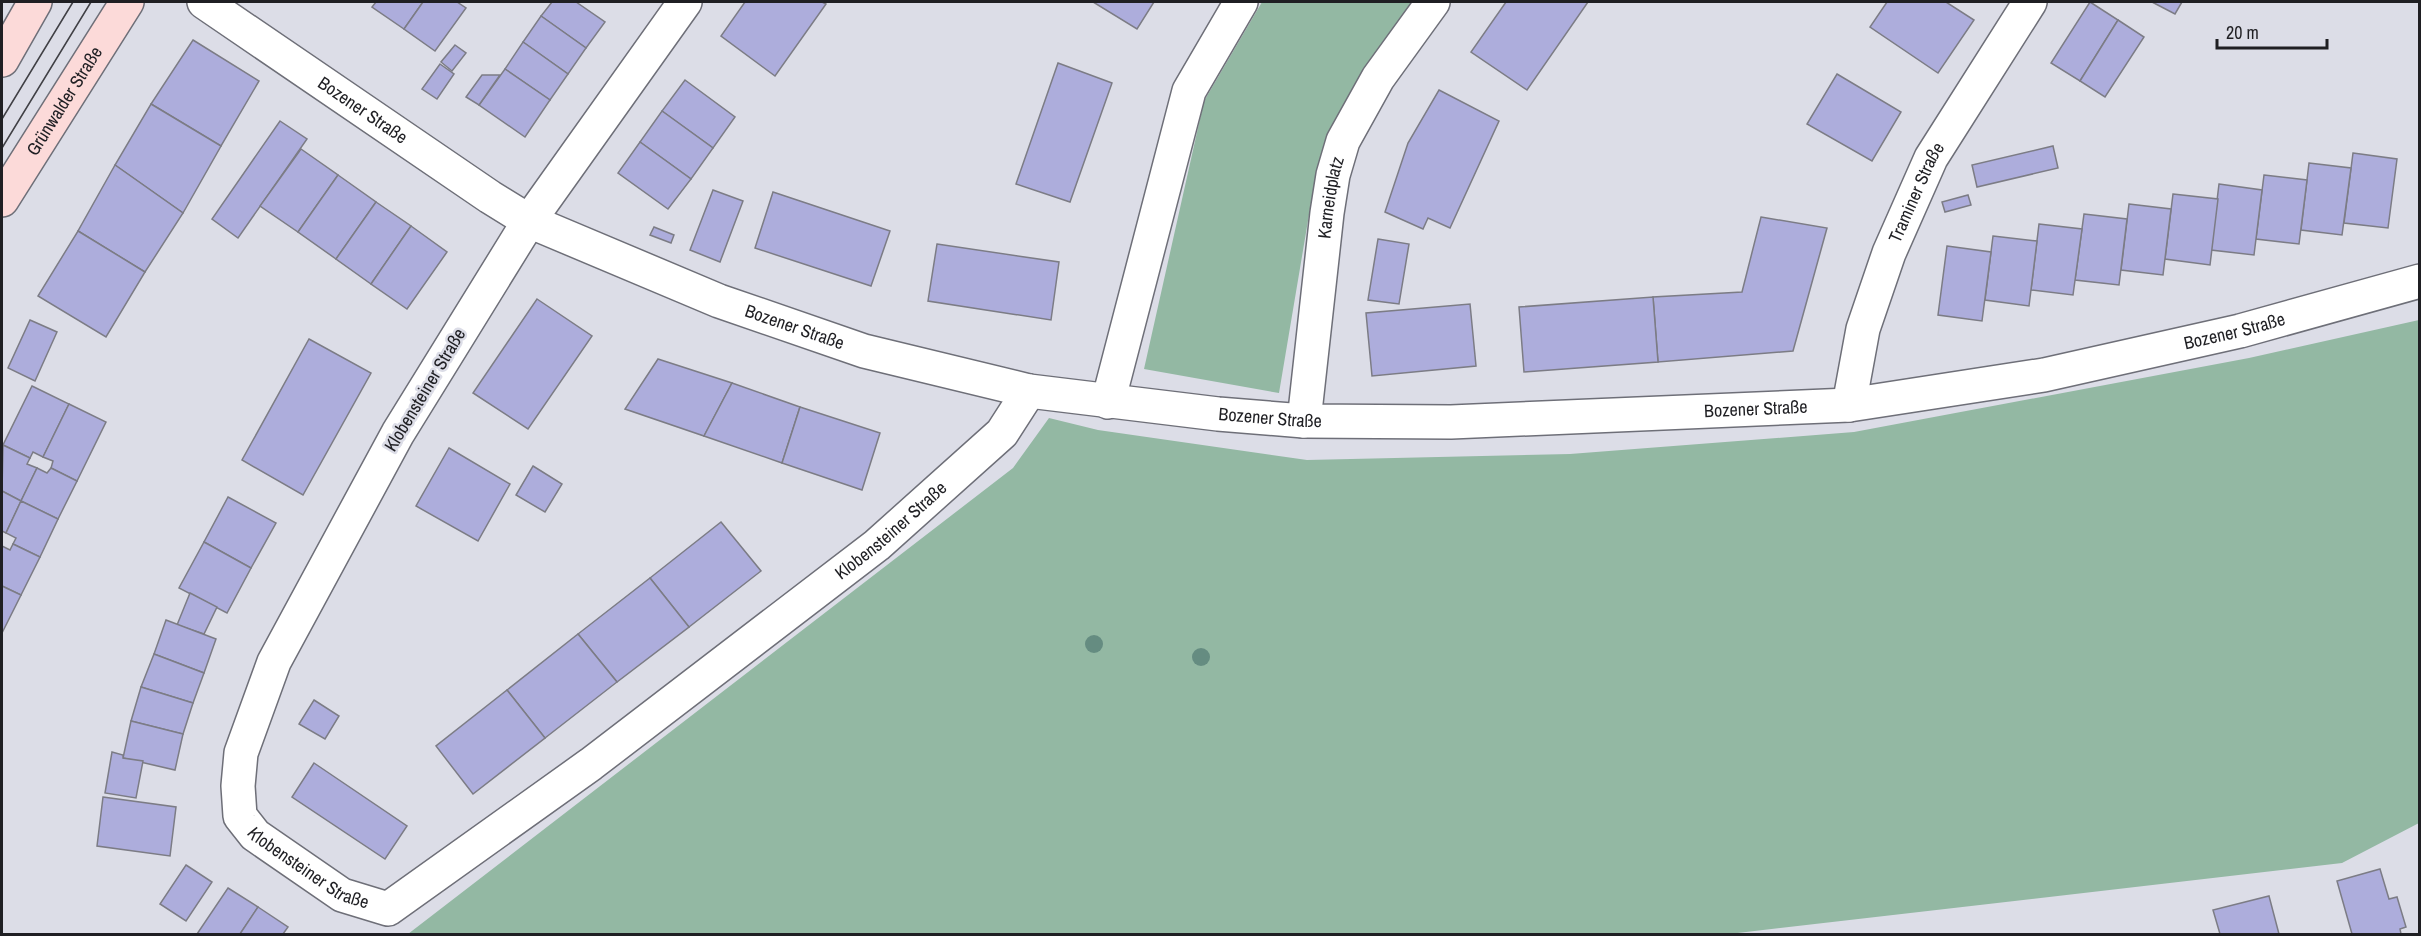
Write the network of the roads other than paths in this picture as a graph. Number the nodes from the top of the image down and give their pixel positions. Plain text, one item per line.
1 (35, 2) edge
2 (128, 2) edge
3 (204, 2) edge
4 (685, 2) edge
5 (1241, 2) edge
6 (1432, 2) edge
7 (2030, 2) edge
8 (2, 60) edge
9 (2, 201) edge
10 (529, 221) junction
11 (2420, 281) edge
12 (1029, 391) junction
13 (1108, 402) junction
14 (1849, 405) junction
15 (1304, 421) junction

1 - 8 main road
2 - 9 main road, Grünwalder Straße
3 - 10 street, Bozener Straße
4 - 10 street, Klobensteiner Straße
5 - 13 street
6 - 15 street, Karneidplatz
7 - 14 street, Traminer Straße
10 - 12 street, Bozener Straße
10 - 12 street, Klobensteiner Straße
11 - 14 street, Bozener Straße
12 - 13 street, Bozener Straße
13 - 15 street, Bozener Straße
14 - 15 street, Bozener Straße

